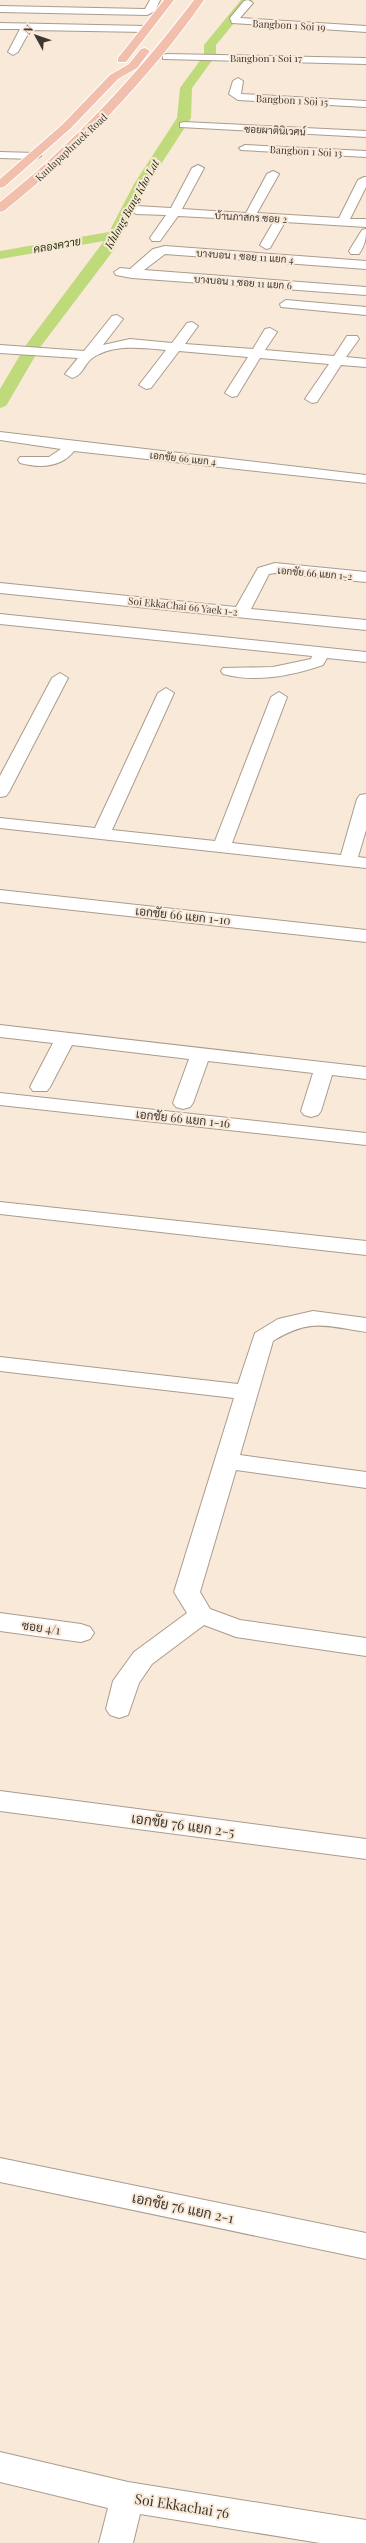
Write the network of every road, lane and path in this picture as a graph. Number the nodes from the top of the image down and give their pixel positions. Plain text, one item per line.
1 (155, 0) edge
2 (203, 3) edge
3 (248, 3) dead end
4 (174, 5) edge
5 (0, 9) edge
6 (165, 23) dead end
7 (0, 26) edge
8 (26, 27) junction
9 (366, 29) edge
10 (146, 30) junction
11 (151, 42) dead end
12 (13, 52) dead end
13 (166, 57) junction
14 (366, 60) edge
15 (114, 77) junction
16 (136, 80) junction
17 (238, 82) dead end
18 (366, 104) edge
19 (184, 125) dead end
20 (366, 134) edge
21 (245, 148) dead end
22 (366, 154) edge
23 (0, 155) edge
24 (34, 156) junction
25 (198, 168) dead end
26 (273, 174) dead end
27 (364, 180) dead end
28 (0, 185) edge
29 (0, 208) edge
30 (136, 210) dead end
31 (174, 213) junction
32 (250, 216) junction
33 (281, 218) junction
34 (343, 221) junction
35 (366, 223) edge
36 (366, 232) edge
37 (156, 238) dead end
38 (266, 245) dead end
39 (355, 251) dead end
40 (366, 265) edge
41 (126, 273) joint
42 (366, 291) edge
43 (286, 304) dead end
44 (366, 311) edge
45 (117, 319) dead end
46 (192, 326) dead end
47 (270, 332) dead end
48 (352, 339) dead end
49 (177, 347) junction
50 (1, 349) edge
51 (255, 353) junction
52 (89, 355) junction
53 (339, 361) junction
54 (366, 363) edge
55 (72, 374) dead end
56 (146, 385) dead end
57 (232, 393) dead end
58 (312, 399) dead end
59 (0, 436) edge
60 (70, 446) junction
61 (24, 460) dead end
62 (366, 479) edge
63 (366, 577) edge
64 (0, 588) edge
65 (241, 612) junction
66 (0, 618) edge
67 (366, 625) edge
68 (322, 653) junction
69 (366, 657) edge
70 (229, 671) dead end
71 (60, 678) dead end
72 (166, 693) dead end
73 (278, 697) dead end
74 (1, 787) edge
75 (366, 799) edge
76 (0, 823) edge
77 (101, 834) junction
78 (222, 847) junction
79 (348, 861) junction
80 (366, 863) edge
81 (0, 896) edge
82 (366, 936) edge
83 (0, 1031) edge
84 (65, 1039) junction
85 (201, 1054) junction
86 (324, 1070) junction
87 (366, 1074) edge
88 (40, 1086) dead end
89 (0, 1099) edge
90 (183, 1104) dead end
91 (311, 1111) dead end
92 (366, 1139) edge
93 (0, 1208) edge
94 (366, 1248) edge
95 (366, 1325) edge
96 (0, 1364) edge
97 (247, 1392) junction
98 (227, 1461) junction
99 (366, 1480) edge
100 (201, 1615) junction
101 (0, 1622) edge
102 (81, 1633) dead end
103 (366, 1647) edge
104 (119, 1709) dead end
105 (0, 1801) edge
106 (366, 1849) edge
107 (0, 2170) edge
108 (366, 2246) edge
109 (0, 2467) edge
110 (128, 2497) junction
111 (366, 2535) edge
112 (116, 2543) edge

1 - 5 street
2 - 13 main road, Kanlapaphruek Road
2 - 16 main road, Kanlapaphruek Road
3 - 9 street, Bangbon 1 Soi 19
4 - 6 main road, Kanlapaphruek Road
4 - 10 main road, Kanlapaphruek Road
7 - 8 street
8 - 10 street
8 - 12 street
10 - 15 main road, Kanlapaphruek Road
11 - 15 main road, Kanlapaphruek Road
13 - 14 street, Bangbon 1 Soi 17
13 - 16 main road, Kanlapaphruek Road
15 - 24 main road, Kanlapaphruek Road
16 - 29 main road, Kanlapaphruek Road
17 - 18 street, Bangbon 1 Soi 15
19 - 20 street, ซอยผาตินิเวศน์
21 - 22 street, Bangbon 1 Soi 13
23 - 24 street
24 - 28 main road, Kanlapaphruek Road
25 - 31 street
26 - 32 street
27 - 34 street
30 - 31 street, บ้านภาสกร ซอย 2
31 - 32 street, บ้านภาสกร ซอย 2
31 - 37 street
32 - 33 street, บ้านภาสกร ซอย 2
33 - 34 street, บ้านภาสกร ซอย 2
33 - 38 street
34 - 35 street, บ้านภาสกร ซอย 2
36 - 39 street
40 - 41 street, บางบอน 1 ซอย 11 แยก 4
41 - 42 street, บางบอน 1 ซอย 11 แยก 6
43 - 44 street
45 - 52 street
46 - 49 street
47 - 51 street
48 - 53 street
49 - 51 street
49 - 52 street
49 - 56 street
50 - 52 street
51 - 53 street
51 - 57 street
52 - 55 street
53 - 54 street
53 - 58 street
59 - 60 street, เอกชัย 66 แยก 4
60 - 61 street
60 - 62 street, เอกชัย 66 แยก 4
63 - 65 street, เอกชัย 66 แยก 1-2
64 - 65 street, Soi EkkaChai 66 Yaek 1-2
65 - 67 street, Soi EkkaChai 66 Yaek 1-2
66 - 68 street
68 - 69 street
68 - 70 street
71 - 74 street
72 - 77 street
73 - 78 street
75 - 79 street
76 - 77 street
77 - 78 street
78 - 79 street
79 - 80 street
81 - 82 street, เอกชัย 66 แยก 1-10
83 - 84 street
84 - 85 street
84 - 88 street
85 - 86 street
85 - 90 street
86 - 87 street
86 - 91 street
89 - 92 street, เอกชัย 66 แยก 1-16
93 - 94 street
95 - 97 street
96 - 97 street
97 - 98 street
98 - 99 street
98 - 100 street
100 - 103 street
100 - 104 street
101 - 102 street, ซอย 4/1
105 - 106 street, เอกชัย 76 แยก 2-5
107 - 108 street, เอกชัย 76 แยก 2-1
109 - 110 street, Soi Ekkachai 76
110 - 111 street, Soi Ekkachai 76
110 - 112 street

